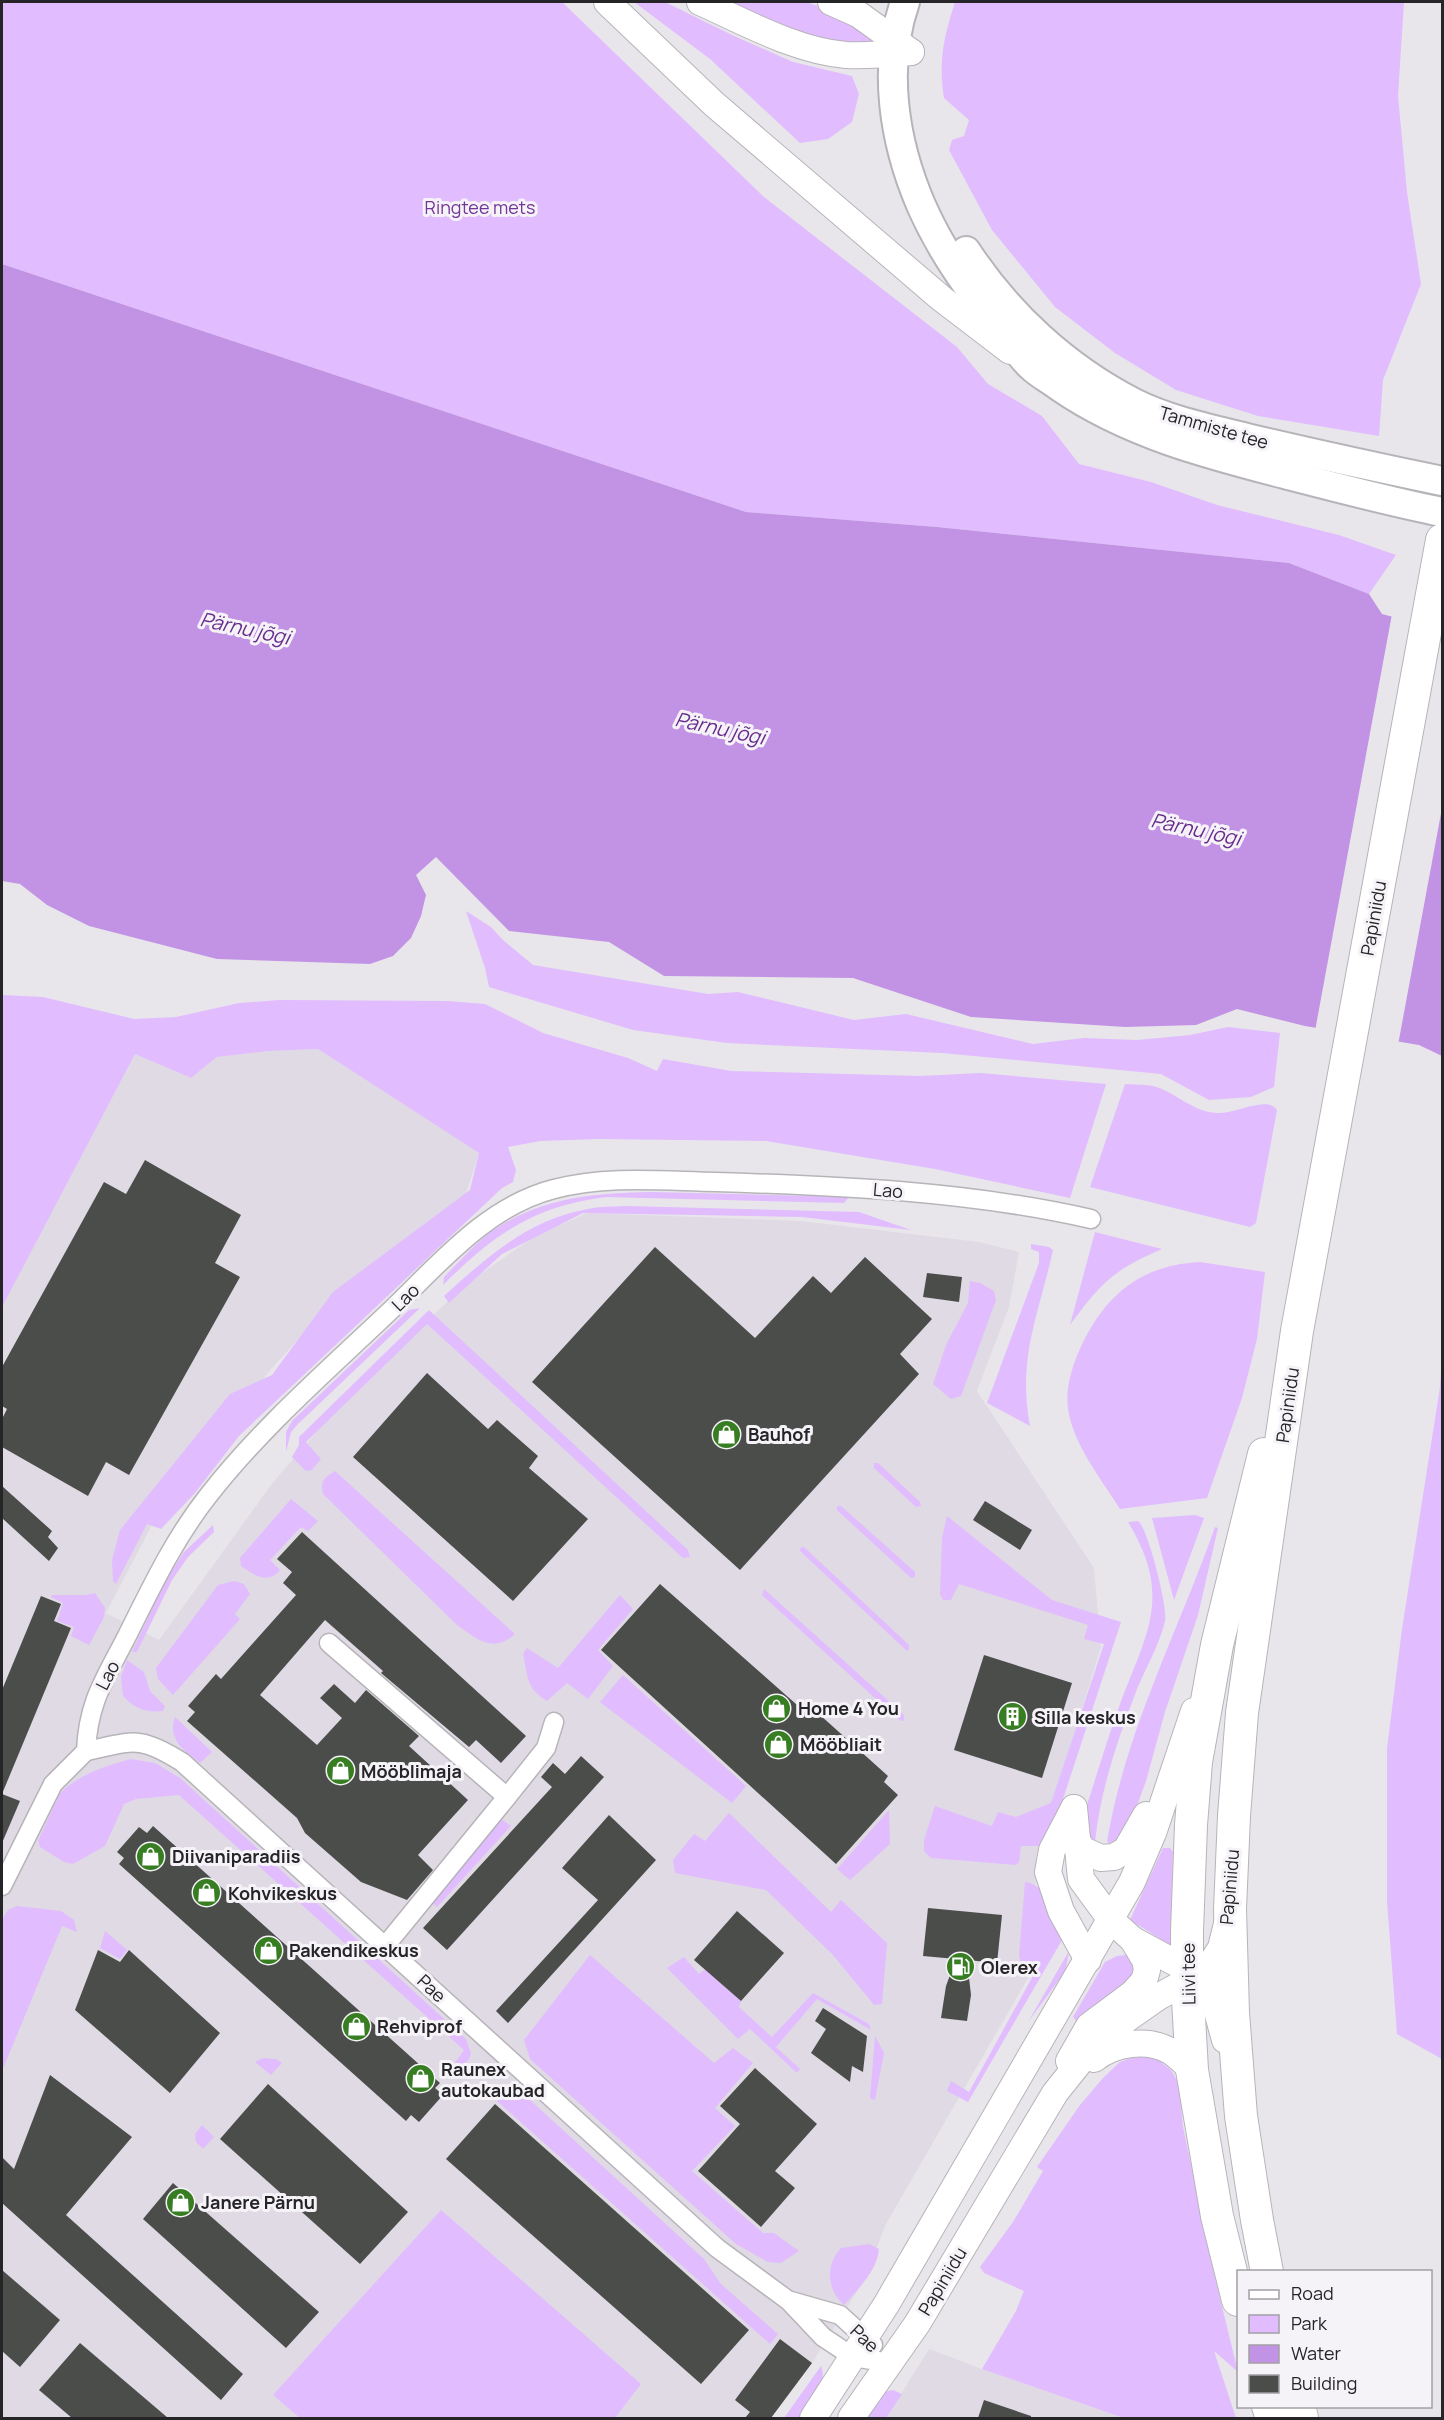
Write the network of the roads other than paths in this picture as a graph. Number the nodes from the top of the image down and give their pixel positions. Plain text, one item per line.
1 (607, 2) edge
2 (703, 2) edge
3 (831, 2) edge
4 (905, 2) edge
5 (923, 2) edge
6 (900, 49) junction
7 (1031, 366) junction
8 (1443, 481) edge
9 (1443, 512) edge
10 (1443, 540) edge
11 (1090, 1219) dead end
12 (1297, 1331) junction
13 (329, 1643) dead end
14 (1217, 1645) junction
15 (554, 1722) dead end
16 (86, 1751) junction
17 (1176, 1763) junction
18 (507, 1797) junction
19 (1076, 1839) junction
20 (2, 1886) edge
21 (1230, 1909) junction
22 (1111, 1920) junction
23 (1133, 1940) junction
24 (386, 1945) junction
25 (1088, 1960) junction
26 (1191, 1975) junction
27 (1192, 2070) junction
28 (1055, 2093) junction
29 (1241, 2116) junction
30 (1267, 2270) edge
31 (1237, 2292) edge
32 (789, 2301) junction
33 (859, 2347) junction
34 (891, 2363) junction
35 (813, 2418) edge
36 (851, 2418) edge

1 - 7 main road
2 - 6 main road
3 - 6 main road
4 - 6 main road
5 - 6 main road
6 - 7 main road, Tammiste tee
6 - 8 main road, Tammiste tee
7 - 9 main road, Tammiste tee
10 - 12 highway, Papiniidu
11 - 16 street, Lao
12 - 14 highway, Papiniidu
12 - 21 highway, Papiniidu
13 - 18 street
14 - 17 main road, Papiniidu
14 - 26 highway, Liivi tee
15 - 18 street
16 - 20 street
16 - 24 street, Pae
17 - 19 main road
17 - 22 main road, Papiniidu
18 - 24 street
19 - 22 main road
19 - 25 main road
21 - 26 main road, Papiniidu
21 - 29 highway
22 - 23 main road
22 - 25 main road, Papiniidu
23 - 26 main road
23 - 28 main road
24 - 32 street, Pae
25 - 33 main road, Papiniidu
26 - 27 highway, Liivi tee
26 - 28 main road, Papiniidu
26 - 29 main road
27 - 28 main road
27 - 31 highway, Liivi tee
28 - 34 main road, Papiniidu
29 - 30 highway
32 - 33 street, Pae
32 - 33 street, Pae
33 - 34 street, Pae
33 - 35 main road, Papiniidu
34 - 36 main road, Papiniidu

